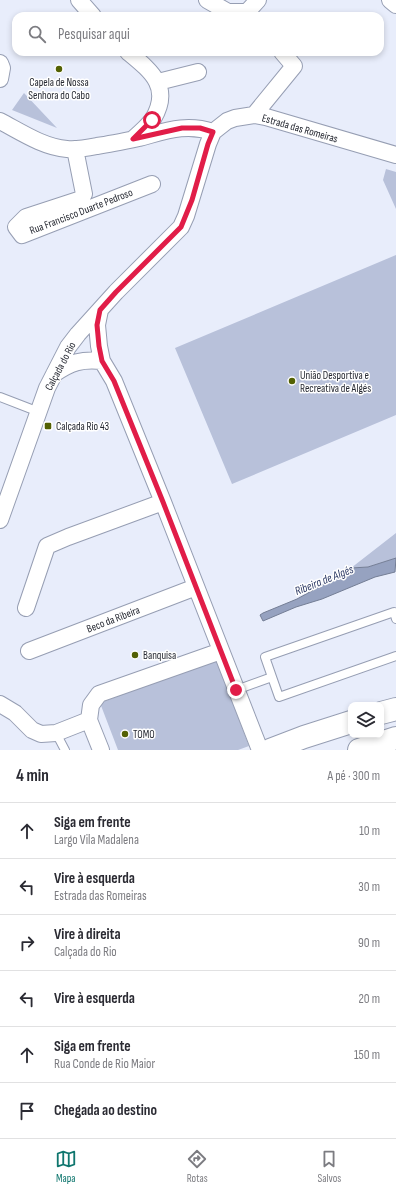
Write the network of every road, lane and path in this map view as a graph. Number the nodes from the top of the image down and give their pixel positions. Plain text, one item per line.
1 (79, 0) edge
2 (207, 0) edge
3 (258, 0) edge
4 (390, 0) edge
5 (396, 5) edge
6 (90, 12) edge
7 (228, 12) edge
8 (250, 12) edge
9 (133, 56) edge
10 (285, 56) edge
11 (0, 62) edge
12 (198, 72) dead end
13 (0, 79) edge
14 (158, 82) junction
15 (254, 115) junction
16 (0, 121) edge
17 (213, 132) junction
18 (133, 139) junction
19 (75, 149) junction
20 (396, 155) edge
21 (152, 184) dead end
22 (100, 310) junction
23 (102, 361) junction
24 (54, 374) junction
25 (0, 397) edge
26 (39, 412) junction
27 (163, 502) junction
28 (0, 520) edge
29 (196, 587) junction
30 (26, 608) dead end
31 (396, 619) edge
32 (29, 651) dead end
33 (221, 651) junction
34 (396, 656) edge
35 (272, 677) junction
36 (236, 690) junction
37 (0, 704) edge
38 (396, 709) edge
39 (384, 712) edge
40 (89, 720) junction
41 (348, 723) edge
42 (56, 733) junction
43 (396, 738) edge
44 (64, 750) edge
45 (101, 750) edge
46 (260, 750) edge
47 (270, 750) edge
48 (359, 750) edge

1 - 6 street
2 - 7 street
3 - 8 street
4 - 5 street
9 - 14 street
10 - 15 street
11 - 13 street
12 - 14 street
14 - 18 street
15 - 17 street, Estrada das Romeiras
15 - 20 street, Estrada das Romeiras
16 - 19 street
17 - 18 street
17 - 22 street, Calçada do Rio
18 - 19 street
19 - 21 street, Rua Francisco Duarte Pedroso
22 - 23 street
22 - 24 street, Calçada do Rio
23 - 24 street
23 - 27 street
24 - 26 street, Calçada do Rio
25 - 26 lane
26 - 28 street, Calçada do Rio
27 - 29 street
27 - 30 street
29 - 32 street, Beco da Ribeira
29 - 33 street
31 - 35 lane
33 - 36 street
33 - 40 street
34 - 35 lane
35 - 36 lane
36 - 46 street
37 - 42 street
38 - 39 street
40 - 42 street
40 - 45 street
41 - 47 street
42 - 44 lane
43 - 48 street

